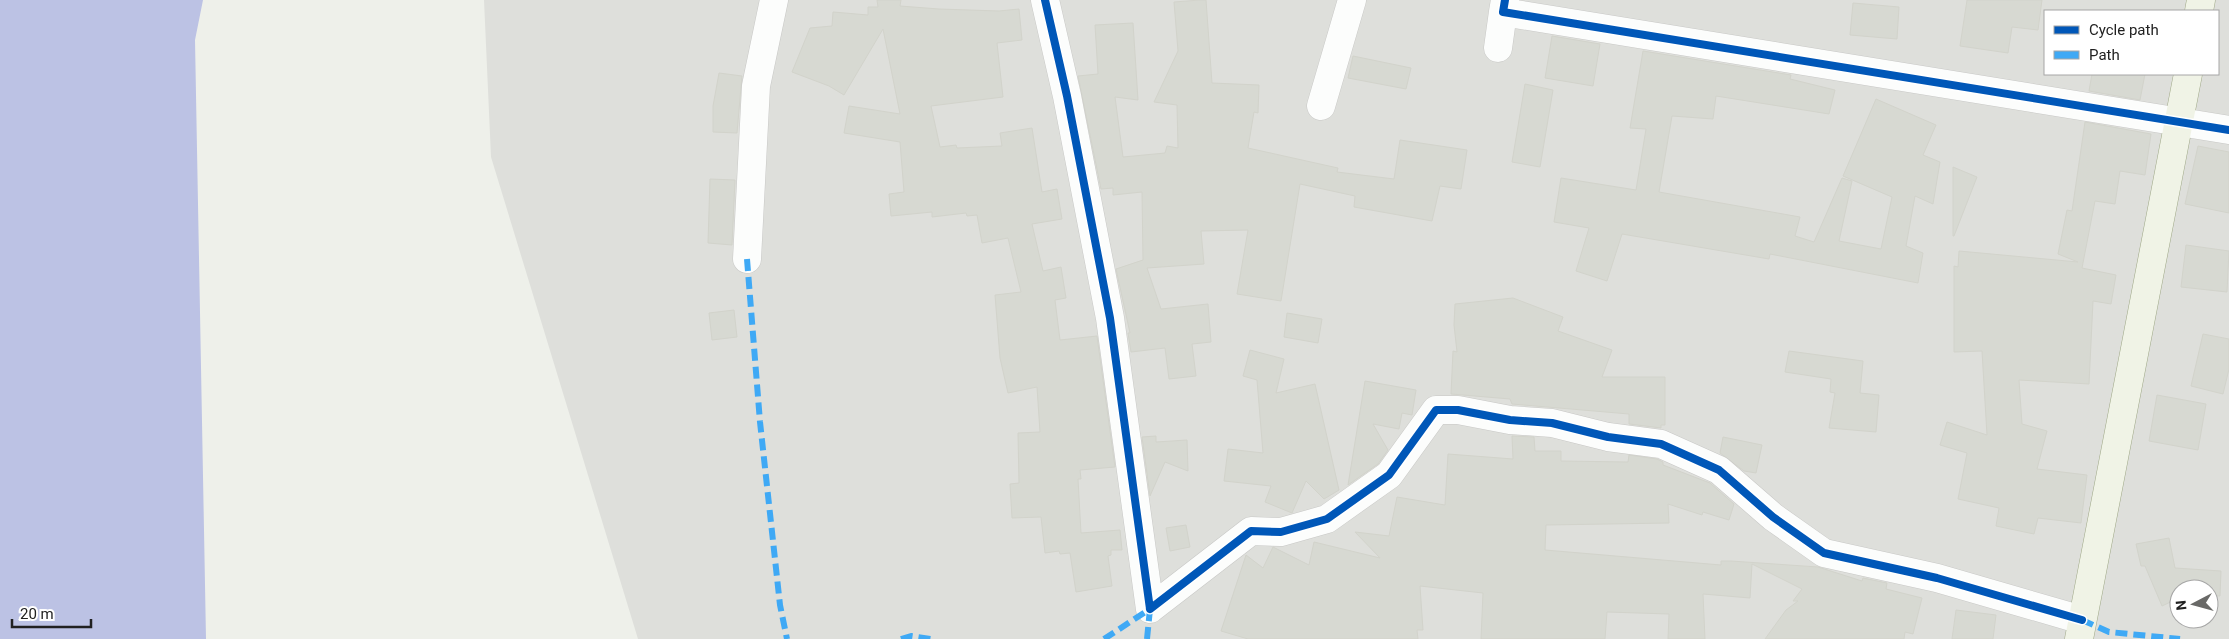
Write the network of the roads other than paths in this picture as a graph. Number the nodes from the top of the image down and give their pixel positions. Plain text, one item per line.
1 (774, 0) edge
2 (1045, 0) edge
3 (1352, 0) edge
4 (1504, 6) edge
5 (1498, 48) dead end
6 (2188, 75) edge
7 (1321, 106) dead end
8 (2180, 122) junction
9 (2229, 130) edge
10 (748, 259) dead end
11 (2081, 629) edge

1 - 10 street
2 - 11 street
3 - 7 street
4 - 5 street
4 - 8 street
6 - 8 main road
8 - 9 street
8 - 11 main road

